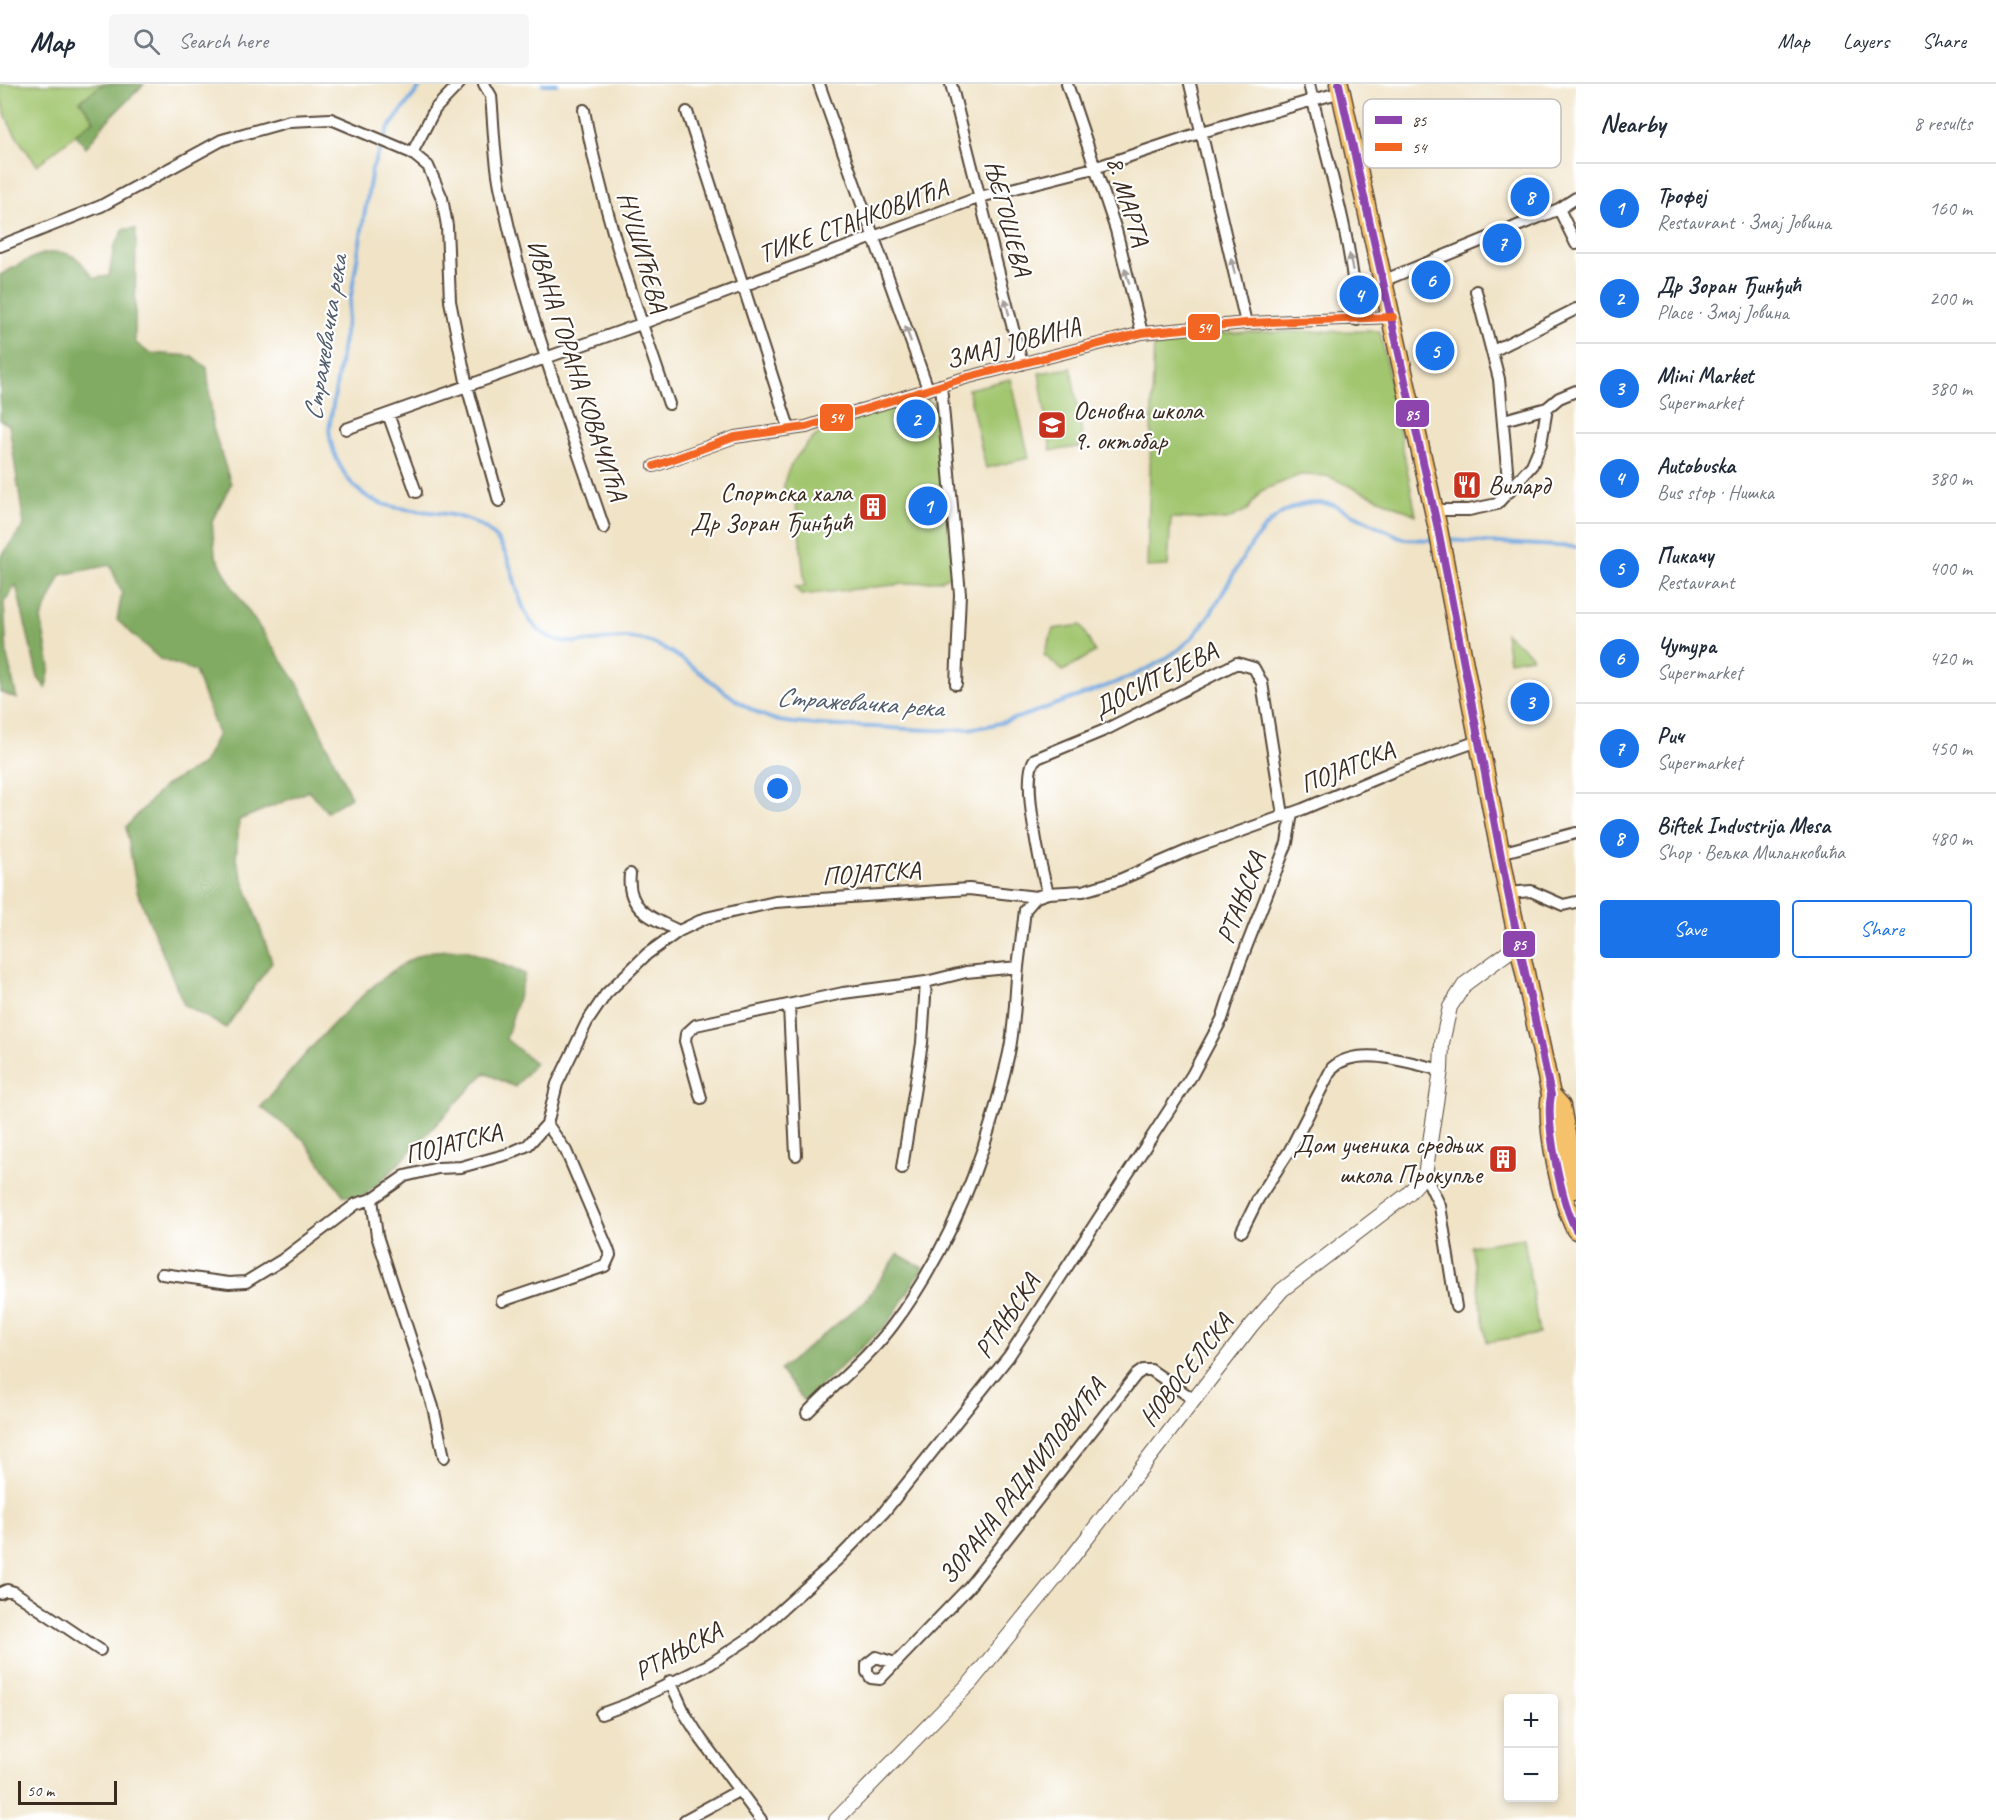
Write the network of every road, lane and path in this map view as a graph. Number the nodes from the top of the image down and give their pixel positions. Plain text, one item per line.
1 (459, 84) edge
2 (484, 84) edge
3 (819, 84) edge
4 (951, 84) edge
5 (1067, 84) edge
6 (1190, 84) edge
7 (1309, 84) edge
8 (1340, 88) edge
9 (1312, 99) junction
10 (584, 110) dead end
11 (687, 112) dead end
12 (1202, 132) junction
13 (412, 153) junction
14 (1094, 168) junction
15 (980, 197) junction
16 (1576, 198) edge
17 (1559, 209) junction
18 (874, 238) junction
19 (1576, 244) edge
20 (0, 246) edge
21 (1385, 280) junction
22 (742, 286) junction
23 (1476, 291) dead end
24 (1576, 309) edge
25 (1393, 317) junction
26 (1357, 320) junction
27 (641, 324) junction
28 (1246, 324) junction
29 (1142, 333) junction
30 (1493, 351) junction
31 (544, 359) junction
32 (1022, 364) junction
33 (941, 385) junction
34 (467, 386) junction
35 (928, 389) junction
36 (1576, 391) edge
37 (669, 404) dead end
38 (1547, 408) junction
39 (388, 414) junction
40 (1504, 420) junction
41 (789, 428) junction
42 (346, 429) dead end
43 (654, 466) dead end
44 (416, 492) dead end
45 (1509, 492) junction
46 (499, 501) dead end
47 (1434, 510) junction
48 (604, 528) dead end
49 (956, 684) dead end
50 (1478, 741) junction
51 (1288, 814) junction
52 (1576, 833) edge
53 (1500, 852) junction
54 (630, 874) dead end
55 (1048, 893) junction
56 (1508, 893) junction
57 (1036, 897) junction
58 (1576, 902) edge
59 (679, 931) junction
60 (1518, 945) junction
61 (1018, 967) junction
62 (926, 982) junction
63 (789, 1006) junction
64 (1441, 1070) junction
65 (1551, 1095) junction
66 (702, 1098) dead end
67 (547, 1124) junction
68 (1570, 1125) edge
69 (1572, 1146) edge
70 (796, 1155) dead end
71 (902, 1168) dead end
72 (1425, 1175) junction
73 (1576, 1189) edge
74 (372, 1199) junction
75 (1576, 1230) edge
76 (1242, 1231) dead end
77 (162, 1275) dead end
78 (502, 1301) dead end
79 (1456, 1307) dead end
80 (1193, 1399) junction
81 (807, 1413) dead end
82 (444, 1457) dead end
83 (0, 1593) edge
84 (100, 1650) dead end
85 (895, 1663) dead end
86 (670, 1682) junction
87 (600, 1714) dead end
88 (738, 1791) junction
89 (685, 1820) edge
90 (761, 1820) edge
91 (836, 1820) edge

1 - 13 street
2 - 31 street, ИВАНА ГОРАНА КОВАЧИЋА
3 - 18 street
4 - 15 street, ЊЕГОШЕВА
5 - 14 street, 8. МАРТА
6 - 12 street
7 - 9 street
8 - 9 street, ТИКЕ СТАНКОВИЋА
8 - 21 main road
9 - 12 street, ТИКЕ СТАНКОВИЋА
26 -> 9 street
10 - 27 street, НУШИЋЕВА
11 - 22 street
12 - 14 street, ТИКЕ СТАНКОВИЋА
28 -> 12 street
13 - 20 street
13 - 34 street
14 - 15 street, ТИКЕ СТАНКОВИЋА
29 -> 14 street, 8. МАРТА
15 - 18 street, ТИКЕ СТАНКОВИЋА
32 -> 15 street, ЊЕГОШЕВА
16 - 17 street
17 - 19 street
17 - 21 street
18 - 22 street, ТИКЕ СТАНКОВИЋА
35 -> 18 street
21 - 25 main road
22 - 27 street, ТИКЕ СТАНКОВИЋА
22 - 41 street
23 - 30 street
24 - 30 street
25 - 26 street, ЗМАЈ ЈОВИНА
25 - 47 main road
26 - 28 street, ЗМАЈ ЈОВИНА
27 - 31 street, ТИКЕ СТАНКОВИЋА
27 - 37 street, НУШИЋЕВА
28 - 29 street, ЗМАЈ ЈОВИНА
29 - 32 street, ЗМАЈ ЈОВИНА
30 - 40 street
31 - 34 street, ТИКЕ СТАНКОВИЋА
31 - 48 street, ИВАНА ГОРАНА КОВАЧИЋА
32 - 33 street, ЗМАЈ ЈОВИНА
33 - 35 street, ЗМАЈ ЈОВИНА
33 - 49 street
34 - 39 street, ТИКЕ СТАНКОВИЋА
34 - 46 street
35 - 41 street, ЗМАЈ ЈОВИНА
36 - 38 street
38 - 40 street
38 - 45 street
39 - 42 street, ТИКЕ СТАНКОВИЋА
39 - 44 street
40 - 45 street
41 - 43 street, ЗМАЈ ЈОВИНА
45 - 47 street
47 - 50 main road
50 - 51 street, ПОЈАТСКА
50 - 53 main road
51 - 55 street, ПОЈАТСКА
51 - 55 street, ДОСИТЕЈЕВА
51 - 86 street, РТАЊСКА
52 - 53 street
53 - 56 main road
54 - 59 street
55 - 57 street, ПОЈАТСКА
56 - 58 street
56 - 60 main road
57 - 59 street, ПОЈАТСКА
57 - 61 street
59 - 67 street, ПОЈАТСКА
60 - 64 street
60 - 65 main road
61 - 62 street
61 - 81 street
62 - 63 street
62 - 71 street
63 - 66 street
63 - 70 street
64 - 72 street
64 - 76 street
65 - 68 main road
65 - 75 main road
67 - 74 street, ПОЈАТСКА
67 - 78 street
68 - 69 main road
69 - 73 main road
72 - 79 street
72 - 80 street, НОВОСЕЛСКА
74 - 77 street, ПОЈАТСКА
74 - 82 street
80 - 85 street, ЗОРАНА РАДМИЛОВИЋА
80 - 91 street, НОВОСЕЛСКА
83 - 84 street
86 - 87 street, РТАЊСКА
86 - 88 street
88 - 89 street
88 - 90 street

